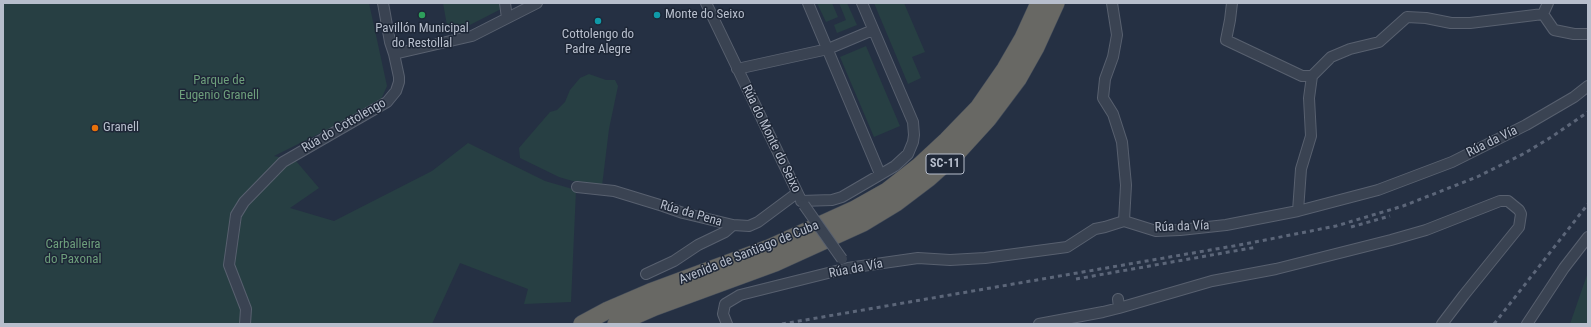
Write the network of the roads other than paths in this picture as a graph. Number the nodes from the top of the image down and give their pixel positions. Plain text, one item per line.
1 (383, 3) edge
2 (505, 3) edge
3 (537, 3) edge
4 (706, 3) edge
5 (808, 3) edge
6 (862, 3) edge
7 (1039, 3) edge
8 (1056, 3) edge
9 (1112, 3) edge
10 (1232, 3) edge
11 (1548, 3) edge
12 (523, 6) edge
13 (1543, 14) junction
14 (508, 18) junction
15 (873, 30) junction
16 (1588, 34) edge
17 (828, 49) junction
18 (394, 54) junction
19 (737, 69) junction
20 (1312, 76) junction
21 (1588, 86) edge
22 (880, 174) junction
23 (577, 187) dead end
24 (801, 199) junction
25 (1298, 211) junction
26 (1124, 221) junction
27 (732, 225) junction
28 (1588, 237) edge
29 (772, 256) junction
30 (848, 268) junction
31 (646, 274) dead end
32 (725, 319) edge
33 (245, 324) edge
34 (582, 324) edge
35 (616, 324) edge
36 (1039, 324) edge
37 (1442, 324) edge
38 (1527, 324) edge

1 - 18 street, Rúa do Cottolengo
2 - 14 street
3 - 12 street
4 - 19 street, Rúa do Monte do Seixo
5 - 17 street
6 - 15 street
7 - 29 highway, Avenida de Santiago de Cuba / SC-11
8 - 29 highway, Avenida de Santiago de Cuba / SC-11
9 - 26 street
10 - 20 street
11 - 13 street
12 - 14 street
13 - 16 street
13 - 20 street
14 - 18 street
15 - 17 street
15 - 22 street
17 - 19 street
17 - 22 street
18 - 33 street, Rúa do Cottolengo
19 - 24 street, Rúa do Monte do Seixo
20 - 25 street
21 - 25 street, Rúa da Vía
22 - 24 street
23 - 27 street, Rúa da Pena
24 - 27 street, Rúa da Pena
24 - 30 street, Rúa do Monte do Seixo, bridge
25 - 26 street, Rúa da Vía
26 - 30 street, Rúa da Vía
27 - 31 street
28 - 38 street
29 - 34 highway, Avenida de Santiago de Cuba / SC-11
29 - 35 highway, Avenida de Santiago de Cuba / SC-11
30 - 32 street, Rúa da Vía
36 - 37 street

